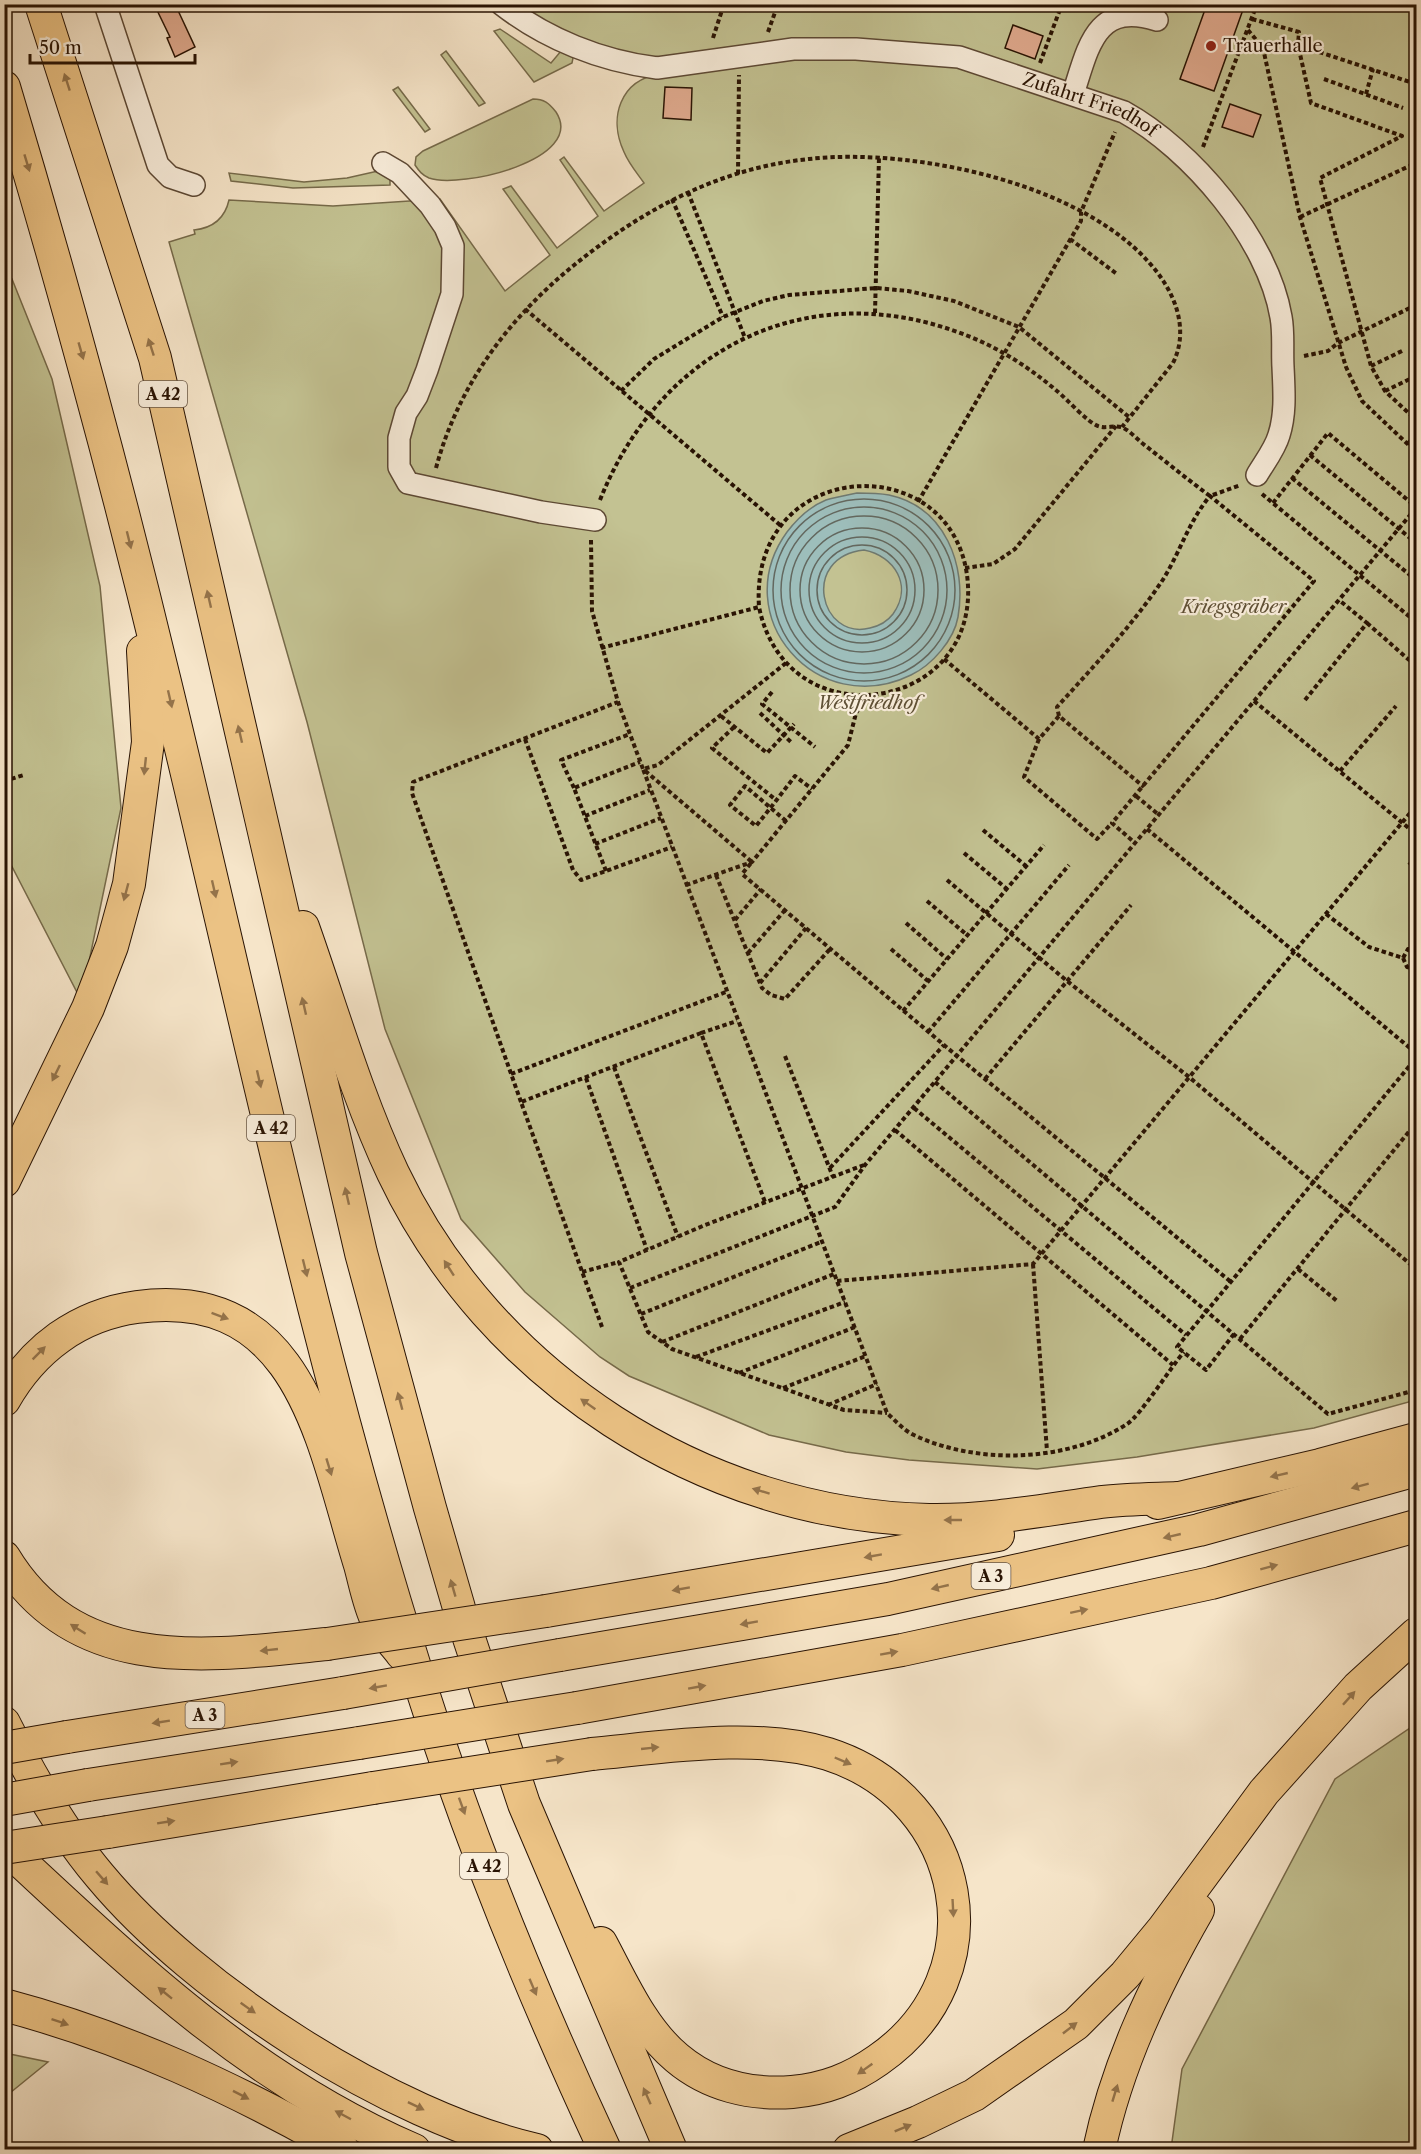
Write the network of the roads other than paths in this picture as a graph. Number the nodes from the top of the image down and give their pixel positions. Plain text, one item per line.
1 (41, 4) edge
2 (105, 4) edge
3 (501, 4) edge
4 (1157, 20) dead end
5 (4, 87) edge
6 (1073, 94) junction
7 (383, 163) dead end
8 (194, 185) dead end
9 (1254, 482) road end
10 (595, 520) road end
11 (140, 581) junction
12 (254, 791) junction
13 (4, 1181) edge
14 (4, 1400) edge
15 (1416, 1438) edge
16 (1416, 1470) edge
17 (1178, 1498) junction
18 (1416, 1526) edge
19 (4, 1557) edge
20 (1416, 1634) edge
21 (416, 1671) junction
22 (4, 1723) edge
23 (1310, 1742) junction
24 (4, 1748) edge
25 (4, 1800) edge
26 (524, 1804) junction
27 (4, 1847) edge
28 (4, 2005) edge
29 (534, 2149) edge
30 (343, 2150) edge
31 (414, 2150) edge
32 (605, 2150) edge
33 (671, 2150) edge
34 (849, 2150) edge
35 (1099, 2150) edge

12 -> 1 highway, A 42
2 - 8 street
3 - 6 street, Zufahrt Friedhof
4 - 6 street
5 -> 11 highway, A 42
6 - 9 street, Zufahrt Friedhof
7 - 10 street
11 -> 13 highway
11 -> 21 highway, A 42
17 -> 12 highway
26 -> 12 highway, A 42
14 -> 21 highway
15 -> 17 highway
16 -> 24 highway, A 3, bridge
17 -> 19 highway, bridge
25 -> 18 highway, bridge
23 -> 20 highway
21 -> 32 highway, A 42
22 -> 29 highway
34 -> 23 highway
35 -> 23 highway
27 -> 26 highway, bridge
33 -> 26 highway, A 42
31 -> 27 highway
28 -> 30 highway

